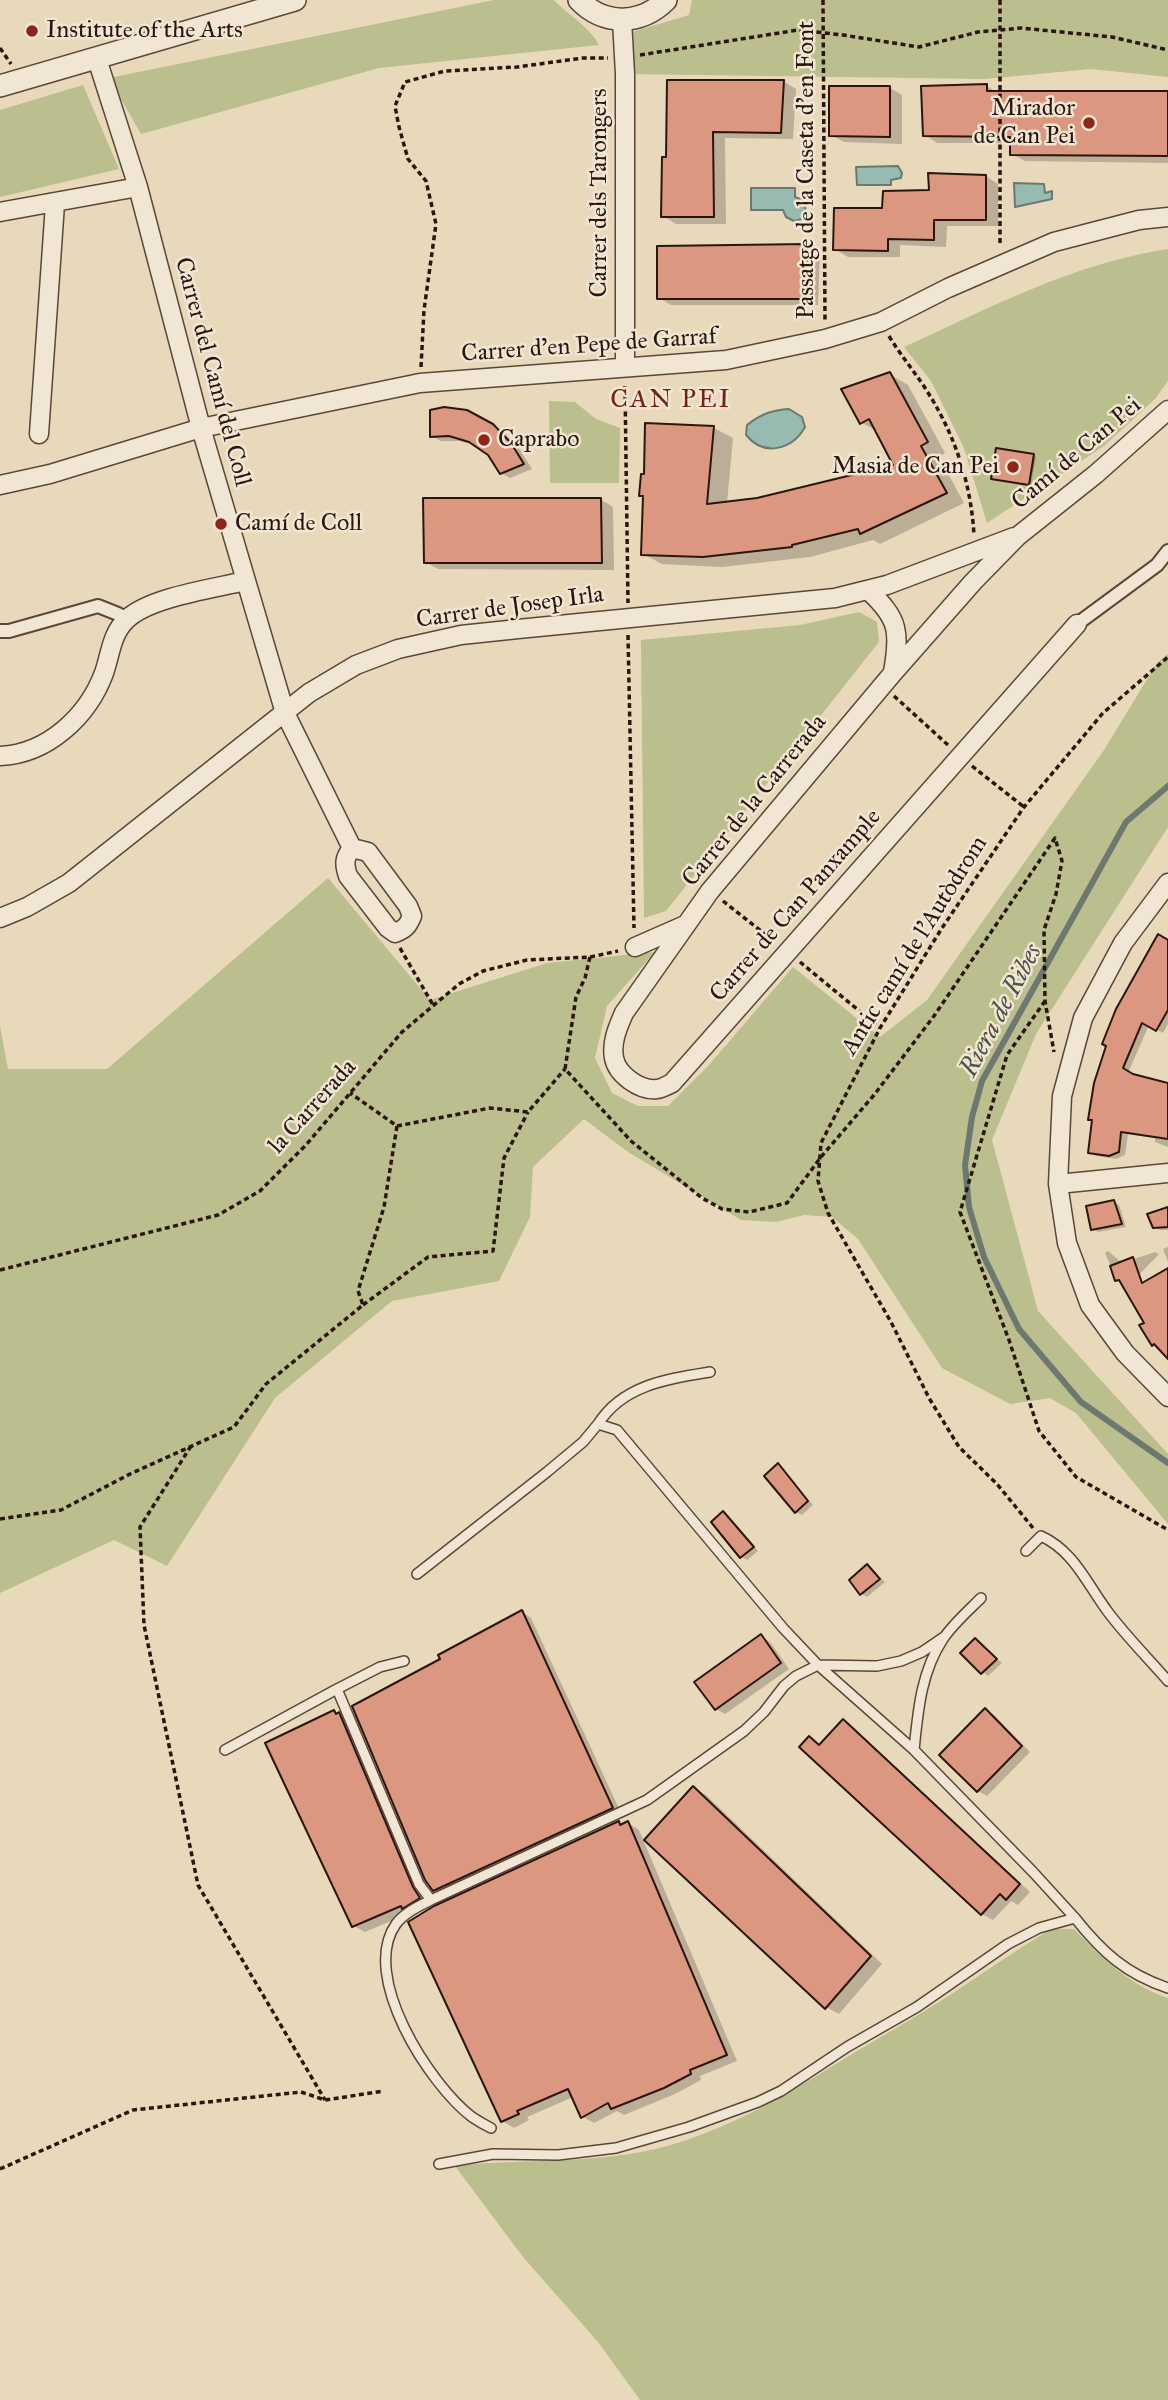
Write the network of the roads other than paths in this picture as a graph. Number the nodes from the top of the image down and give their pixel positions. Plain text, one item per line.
1 (579, 0) edge
2 (666, 0) edge
3 (287, 1) edge
4 (622, 20) junction
5 (97, 59) junction
6 (0, 86) edge
7 (138, 187) junction
8 (55, 204) junction
9 (0, 212) edge
10 (1168, 218) edge
11 (625, 367) junction
12 (1168, 410) edge
13 (201, 428) junction
14 (39, 434) dead end
15 (0, 485) edge
16 (1018, 536) junction
17 (1168, 551) edge
18 (245, 581) junction
19 (869, 591) junction
20 (127, 620) junction
21 (1077, 624) joint
22 (0, 631) edge
23 (893, 673) junction
24 (285, 713) junction
25 (0, 756) edge
26 (352, 848) junction
27 (1168, 883) edge
28 (0, 918) edge
29 (688, 923) junction
30 (635, 947) road end
31 (660, 963) joint
32 (1168, 1173) edge
33 (1058, 1184) junction
34 (710, 1371) dead end
35 (1168, 1397) edge
36 (598, 1424) junction
37 (1026, 1551) dead end
38 (417, 1574) dead end
39 (981, 1598) dead end
40 (944, 1637) junction
41 (404, 1661) dead end
42 (818, 1665) junction
43 (1168, 1681) edge
44 (337, 1689) junction
45 (225, 1750) dead end
46 (914, 1750) junction
47 (432, 1900) junction
48 (1074, 1918) junction
49 (1168, 1988) edge
50 (491, 2128) dead end
51 (439, 2164) dead end

1 - 4 street
2 - 4 street
3 - 5 street
4 - 11 street, Carrer dels Tarongers
5 - 6 street
5 - 7 street, Carrer del Camí del Coll
7 - 8 street
7 - 13 street, Carrer del Camí del Coll
8 - 9 street
8 - 14 street
10 - 11 street, Carrer d'en Pepe de Garraf
11 - 13 street, Carrer d'en Pepe de Garraf
12 - 16 street, Camí de Can Pei
13 - 15 street, Carrer d'en Pepe de Garraf
13 - 18 street, Carrer del Camí del Coll
16 - 19 street, Carrer de Josep Irla
16 - 23 street, Carrer de la Carrerada
17 - 21 street
18 - 20 street
18 - 24 street, Carrer del Camí del Coll
19 - 23 street
19 - 24 street, Carrer de Josep Irla
20 - 22 street
20 - 25 street
21 - 31 street, Carrer de Can Panxample
23 - 29 street, Carrer de la Carrerada
24 - 26 street, Carrer del Camí del Coll
24 - 28 street, Carrer de Josep Irla
26 - 26 street, Carrer del Camí del Coll
27 - 33 street
29 - 30 street
29 - 31 street, Carrer de la Carrerada
32 - 33 street
33 - 35 street
34 - 36 lane
36 - 38 lane
36 - 42 lane
37 - 43 lane
39 - 40 lane
40 - 42 lane
40 - 46 lane
41 - 44 lane
42 - 46 lane
42 - 47 lane
44 - 45 lane
44 - 47 lane
46 - 48 lane
47 - 50 lane
48 - 49 lane
48 - 51 lane

